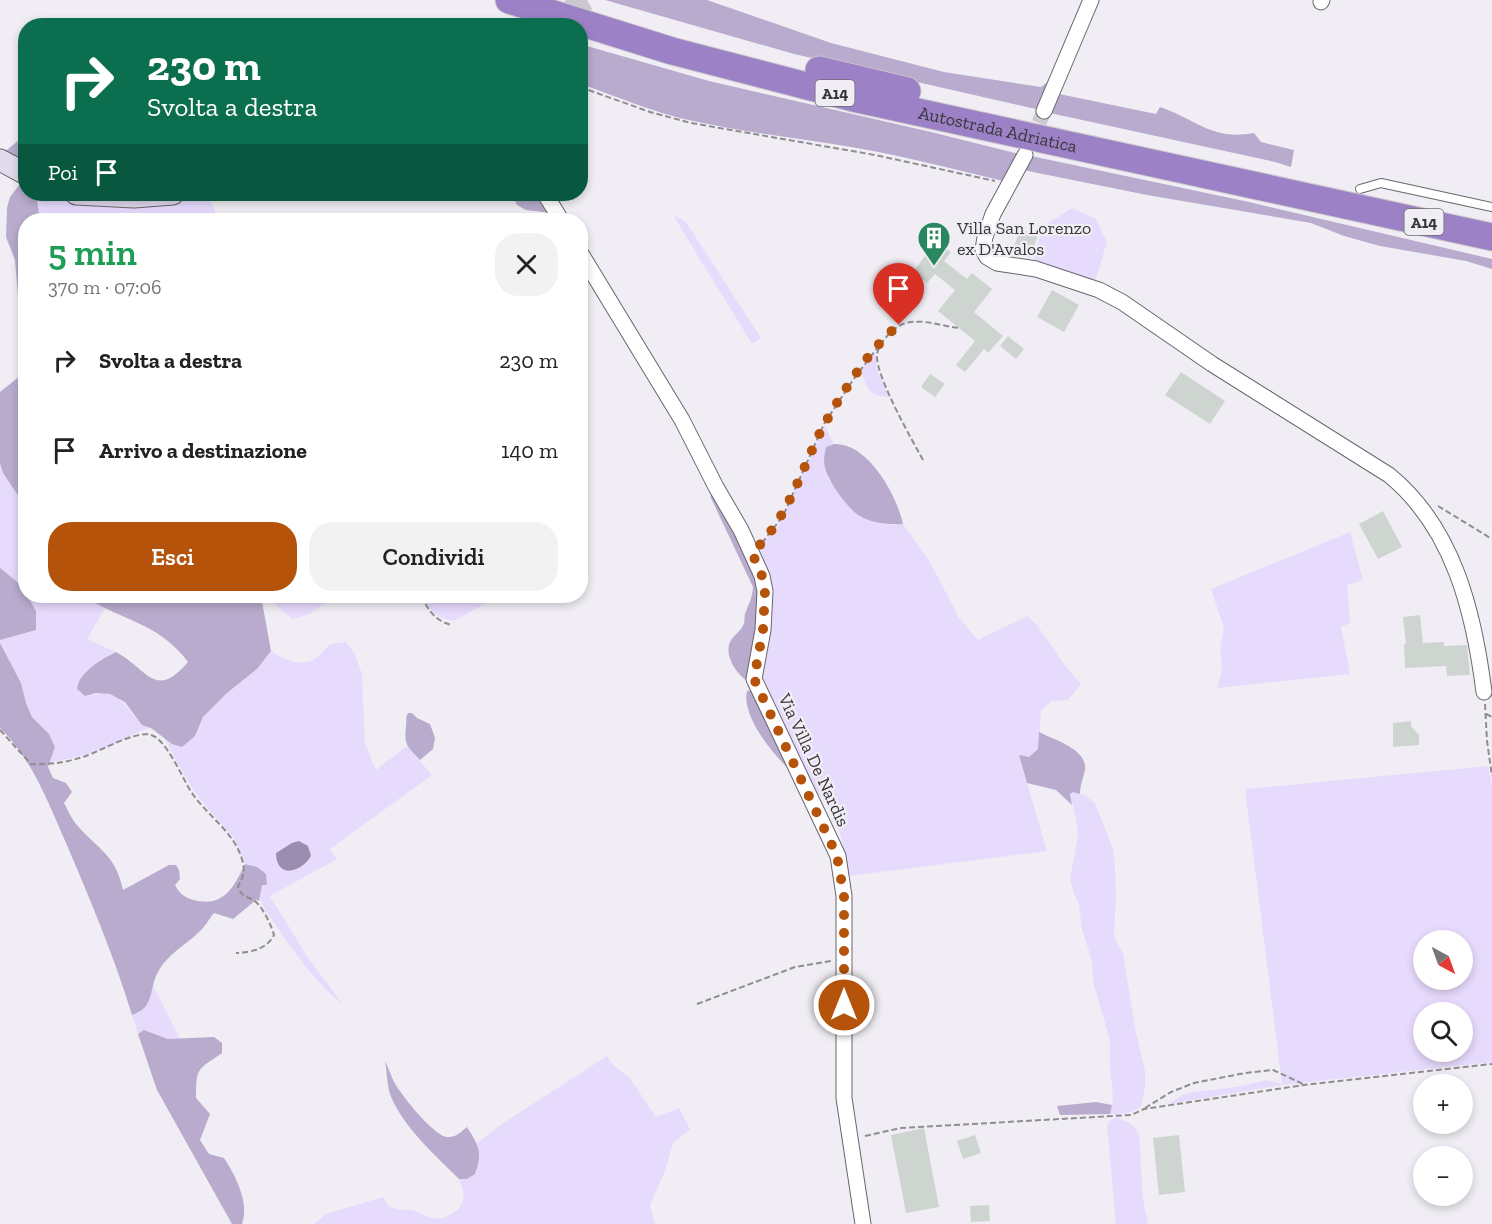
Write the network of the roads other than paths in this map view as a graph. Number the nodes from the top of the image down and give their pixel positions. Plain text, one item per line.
1 (509, 0) edge
2 (570, 0) edge
3 (1091, 0) edge
4 (567, 18) edge
5 (588, 25) edge
6 (1044, 111) tunnel mouth
7 (1024, 155) tunnel mouth
8 (0, 160) edge
9 (18, 170) edge
10 (1361, 206) junction
11 (1492, 207) edge
12 (1492, 218) edge
13 (1492, 237) edge
14 (588, 265) edge
15 (1484, 692) road end
16 (863, 1224) edge

1 - 4 highway, Autostrada Adriatica / A14
2 - 10 highway, Autostrada Adriatica / A14
3 - 6 street
5 - 10 highway, Autostrada Adriatica / A14
7 - 15 street
8 - 9 street
10 - 11 lane
10 - 12 highway, Autostrada Adriatica / A14
10 - 13 highway, Autostrada Adriatica / A14
14 - 16 street, Via Villa De Nardis

